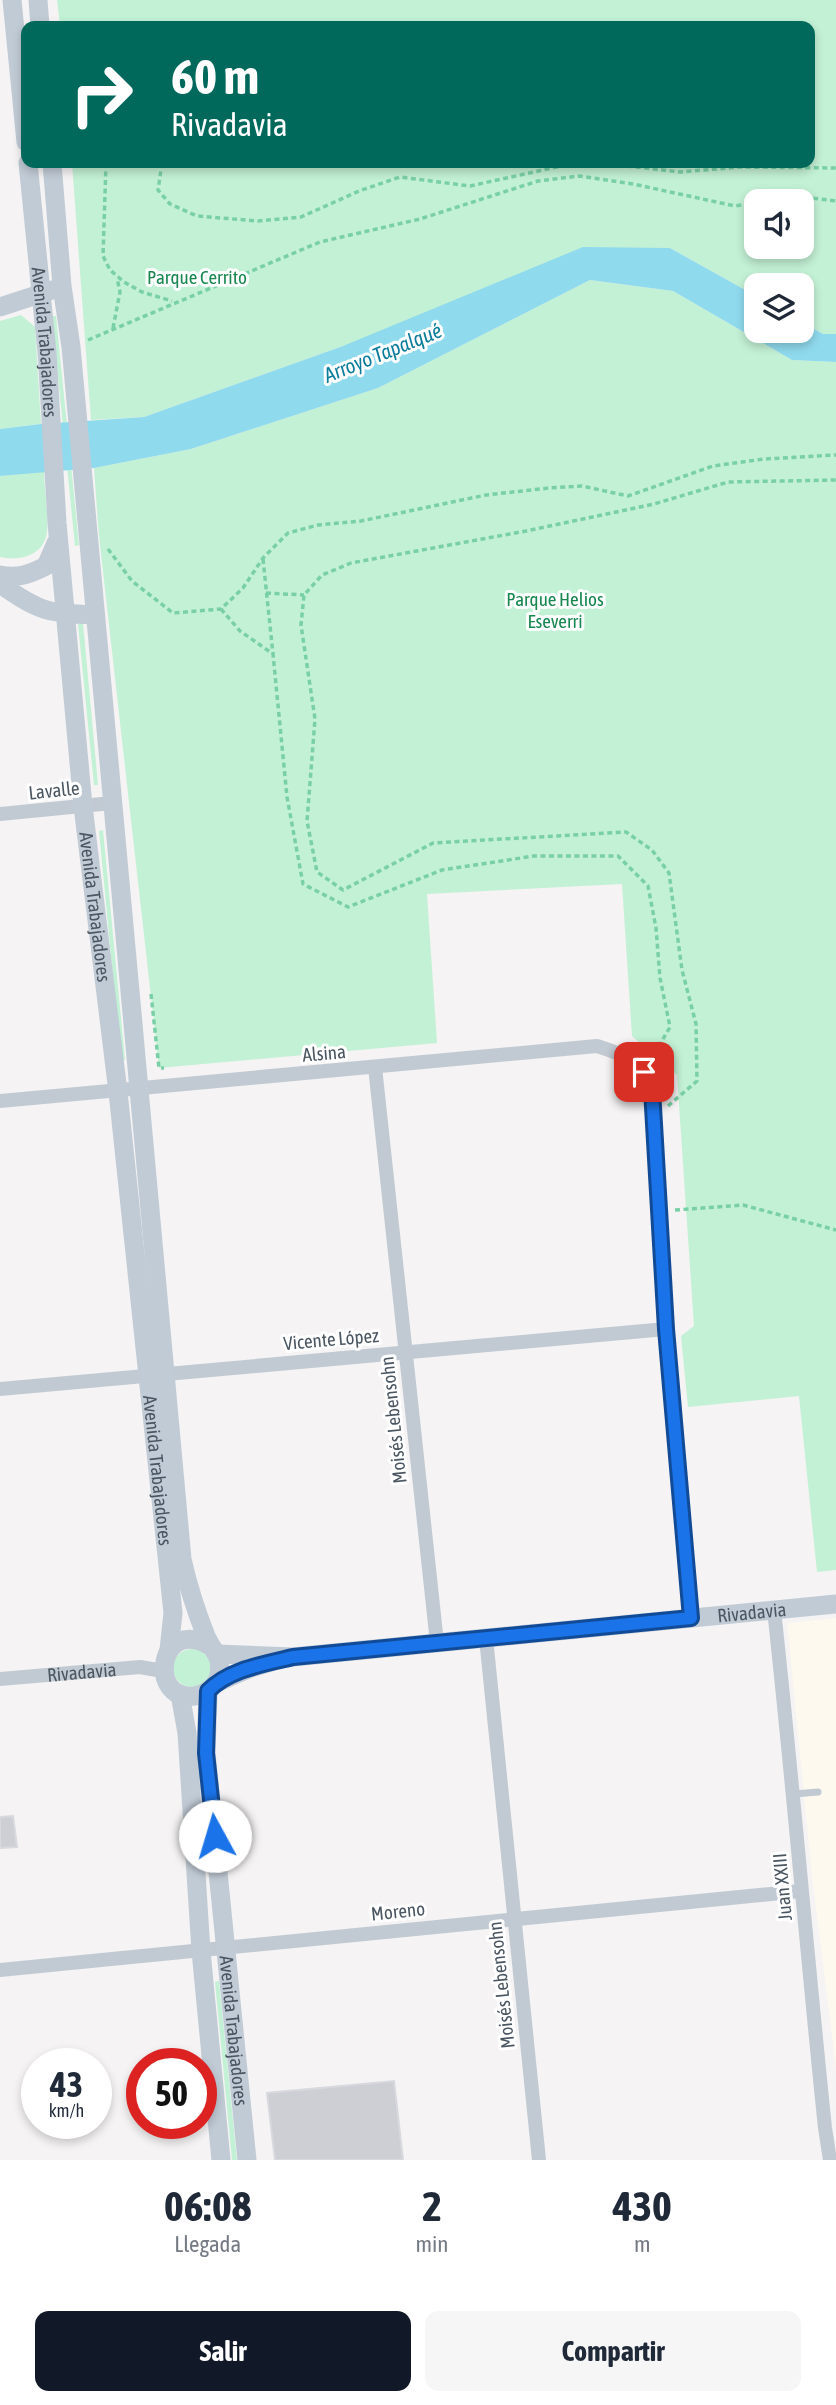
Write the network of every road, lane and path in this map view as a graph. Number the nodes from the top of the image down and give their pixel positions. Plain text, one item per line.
1 (12, 0) edge
2 (38, 0) edge
3 (40, 21) edge
4 (21, 91) edge
5 (29, 168) edge
6 (52, 168) edge
7 (106, 168) edge
8 (161, 168) edge
9 (552, 168) edge
10 (645, 168) edge
11 (728, 168) edge
12 (815, 168) edge
13 (836, 168) edge
14 (814, 198) edge
15 (836, 201) edge
16 (744, 205) edge
17 (116, 276) junction
18 (62, 286) junction
19 (42, 294) junction
20 (174, 302) junction
21 (0, 307) edge
22 (113, 329) junction
23 (79, 344) junction
24 (836, 454) edge
25 (836, 480) edge
26 (57, 531) junction
27 (106, 545) dead end
28 (263, 558) junction
29 (0, 575) edge
30 (0, 584) edge
31 (266, 593) junction
32 (304, 595) junction
33 (221, 609) junction
34 (65, 614) junction
35 (95, 615) junction
36 (273, 654) junction
37 (112, 803) junction
38 (83, 806) junction
39 (0, 814) edge
40 (150, 986) dead end
41 (173, 1067) dead end
42 (375, 1067) junction
43 (644, 1072) junction
44 (140, 1090) junction
45 (118, 1092) junction
46 (0, 1101) edge
47 (653, 1119) junction
48 (659, 1211) junction
49 (836, 1230) edge
50 (666, 1329) junction
51 (405, 1352) junction
52 (156, 1374) junction
53 (0, 1389) edge
54 (836, 1604) edge
55 (774, 1610) junction
56 (691, 1618) junction
57 (486, 1638) junction
58 (437, 1643) junction
59 (169, 1650) junction
60 (213, 1650) junction
61 (293, 1657) junction
62 (163, 1671) junction
63 (0, 1679) edge
64 (212, 1687) junction
65 (180, 1694) junction
66 (818, 1792) dead end
67 (794, 1794) junction
68 (801, 1891) junction
69 (513, 1918) junction
70 (226, 1948) junction
71 (201, 1951) junction
72 (0, 1970) edge
73 (830, 2127) edge
74 (221, 2160) edge
75 (247, 2160) edge
76 (540, 2160) edge
77 (830, 2160) edge

1 - 4 main road
2 - 3 main road
5 - 19 main road, Avenida Trabajadores
6 - 18 main road, Avenida Trabajadores
7 - 17 path
8 - 9 path
10 - 11 path
12 - 13 path
14 - 15 path
16 - 20 path
17 - 20 path
17 - 22 path
18 - 19 main road
18 - 23 main road, Avenida Trabajadores
19 - 21 main road
19 - 26 main road, Avenida Trabajadores
20 - 22 path
22 - 23 path
23 - 35 main road, Avenida Trabajadores
24 - 28 path
25 - 32 path
26 - 29 main road
26 - 34 main road, Avenida Trabajadores
27 - 33 path
28 - 31 path
28 - 33 path
30 - 34 main road
31 - 32 path
31 - 36 path
32 - 47 path
33 - 36 path
34 - 35 main road
34 - 38 main road, Avenida Trabajadores
35 - 37 main road, Avenida Trabajadores
36 - 43 path
37 - 38 street, Lavalle
37 - 44 main road, Avenida Trabajadores
38 - 39 street, Lavalle
38 - 45 main road, Avenida Trabajadores
40 - 41 path
42 - 43 street, Alsina
42 - 44 street, Alsina
42 - 51 street, Moisés Lebensohn
43 - 47 street
44 - 45 street, Alsina
44 - 52 main road, Avenida Trabajadores
45 - 46 street, Alsina
45 - 52 main road, Avenida Trabajadores
47 - 48 street
48 - 49 path
48 - 50 street
50 - 51 street, Vicente López
50 - 56 street
51 - 52 street, Vicente López
51 - 58 street, Moisés Lebensohn
52 - 53 street, Vicente López
52 - 59 main road, Avenida Trabajadores
52 - 60 main road, Avenida Trabajadores
54 - 55 main road, Rivadavia
55 - 56 main road, Rivadavia
55 - 67 street, Juan XXIII
56 - 57 main road, Rivadavia
57 - 58 main road, Rivadavia
57 - 69 street, Moisés Lebensohn
58 - 61 main road, Rivadavia
59 - 60 main road
59 - 62 main road
60 - 61 main road, Rivadavia
60 - 64 main road
61 - 64 main road, Rivadavia
62 - 63 street, Rivadavia
62 - 65 main road
64 - 65 main road
64 - 70 main road, Avenida Trabajadores
65 - 71 main road, Avenida Trabajadores
66 - 67 lane
67 - 68 street, Juan XXIII
68 - 69 street, Moreno
68 - 73 street, Juan XXIII
69 - 70 street, Moreno
69 - 76 street, Moisés Lebensohn
70 - 71 street, Moreno
70 - 75 main road, Avenida Trabajadores
71 - 72 street, Moreno
71 - 74 main road, Avenida Trabajadores
73 - 77 street, Juan XXIII

